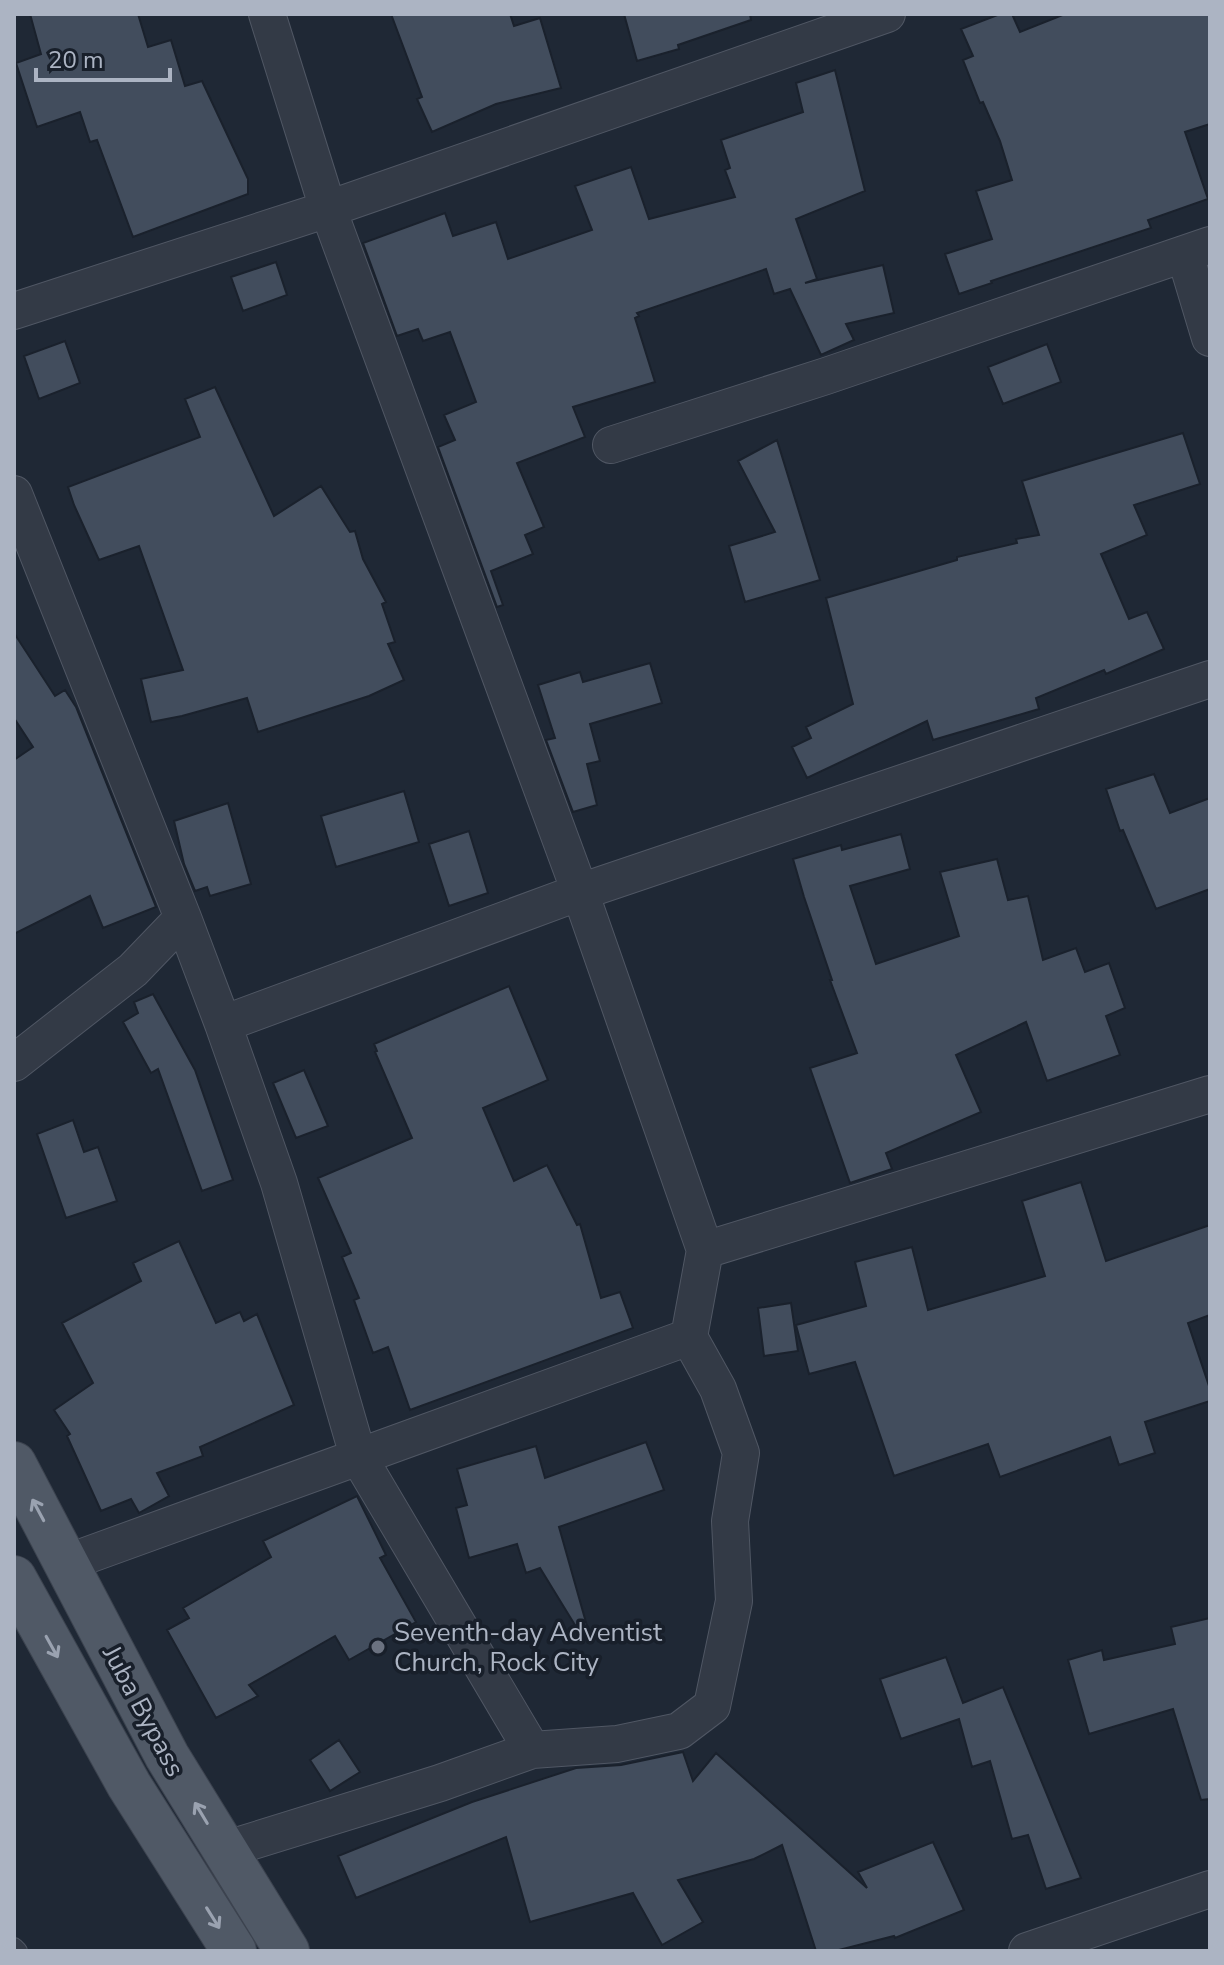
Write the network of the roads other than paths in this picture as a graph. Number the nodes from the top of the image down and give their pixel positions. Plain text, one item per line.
1 (267, 14) edge
2 (887, 14) edge
3 (328, 209) junction
4 (1197, 250) edge
5 (14, 311) edge
6 (1210, 338) edge
7 (611, 445) dead end
8 (14, 494) edge
9 (1210, 679) edge
10 (580, 892) junction
11 (183, 918) junction
12 (223, 1024) junction
13 (14, 1063) edge
14 (1210, 1094) edge
15 (705, 1250) junction
16 (689, 1337) junction
17 (358, 1456) junction
18 (14, 1464) edge
19 (66, 1563) junction
20 (14, 1578) edge
21 (532, 1750) junction
22 (224, 1850) junction
23 (1210, 1889) edge
24 (234, 1951) edge
25 (287, 1951) edge
26 (1027, 1951) edge

1 - 3 street
2 - 3 street
3 - 5 street
3 - 10 street
4 - 6 street
4 - 7 street
8 - 11 street
9 - 10 street
10 - 12 street
10 - 15 street
11 - 12 street
11 - 13 street
12 - 17 street
14 - 15 street
15 - 16 street
16 - 17 street
16 - 21 street
17 - 19 street
17 - 21 street
19 -> 18 main road, Juba Bypass
22 -> 19 main road, Juba Bypass
20 -> 24 main road, Juba Bypass
21 - 22 street
22 - 25 main road, Juba Bypass
23 - 26 street

